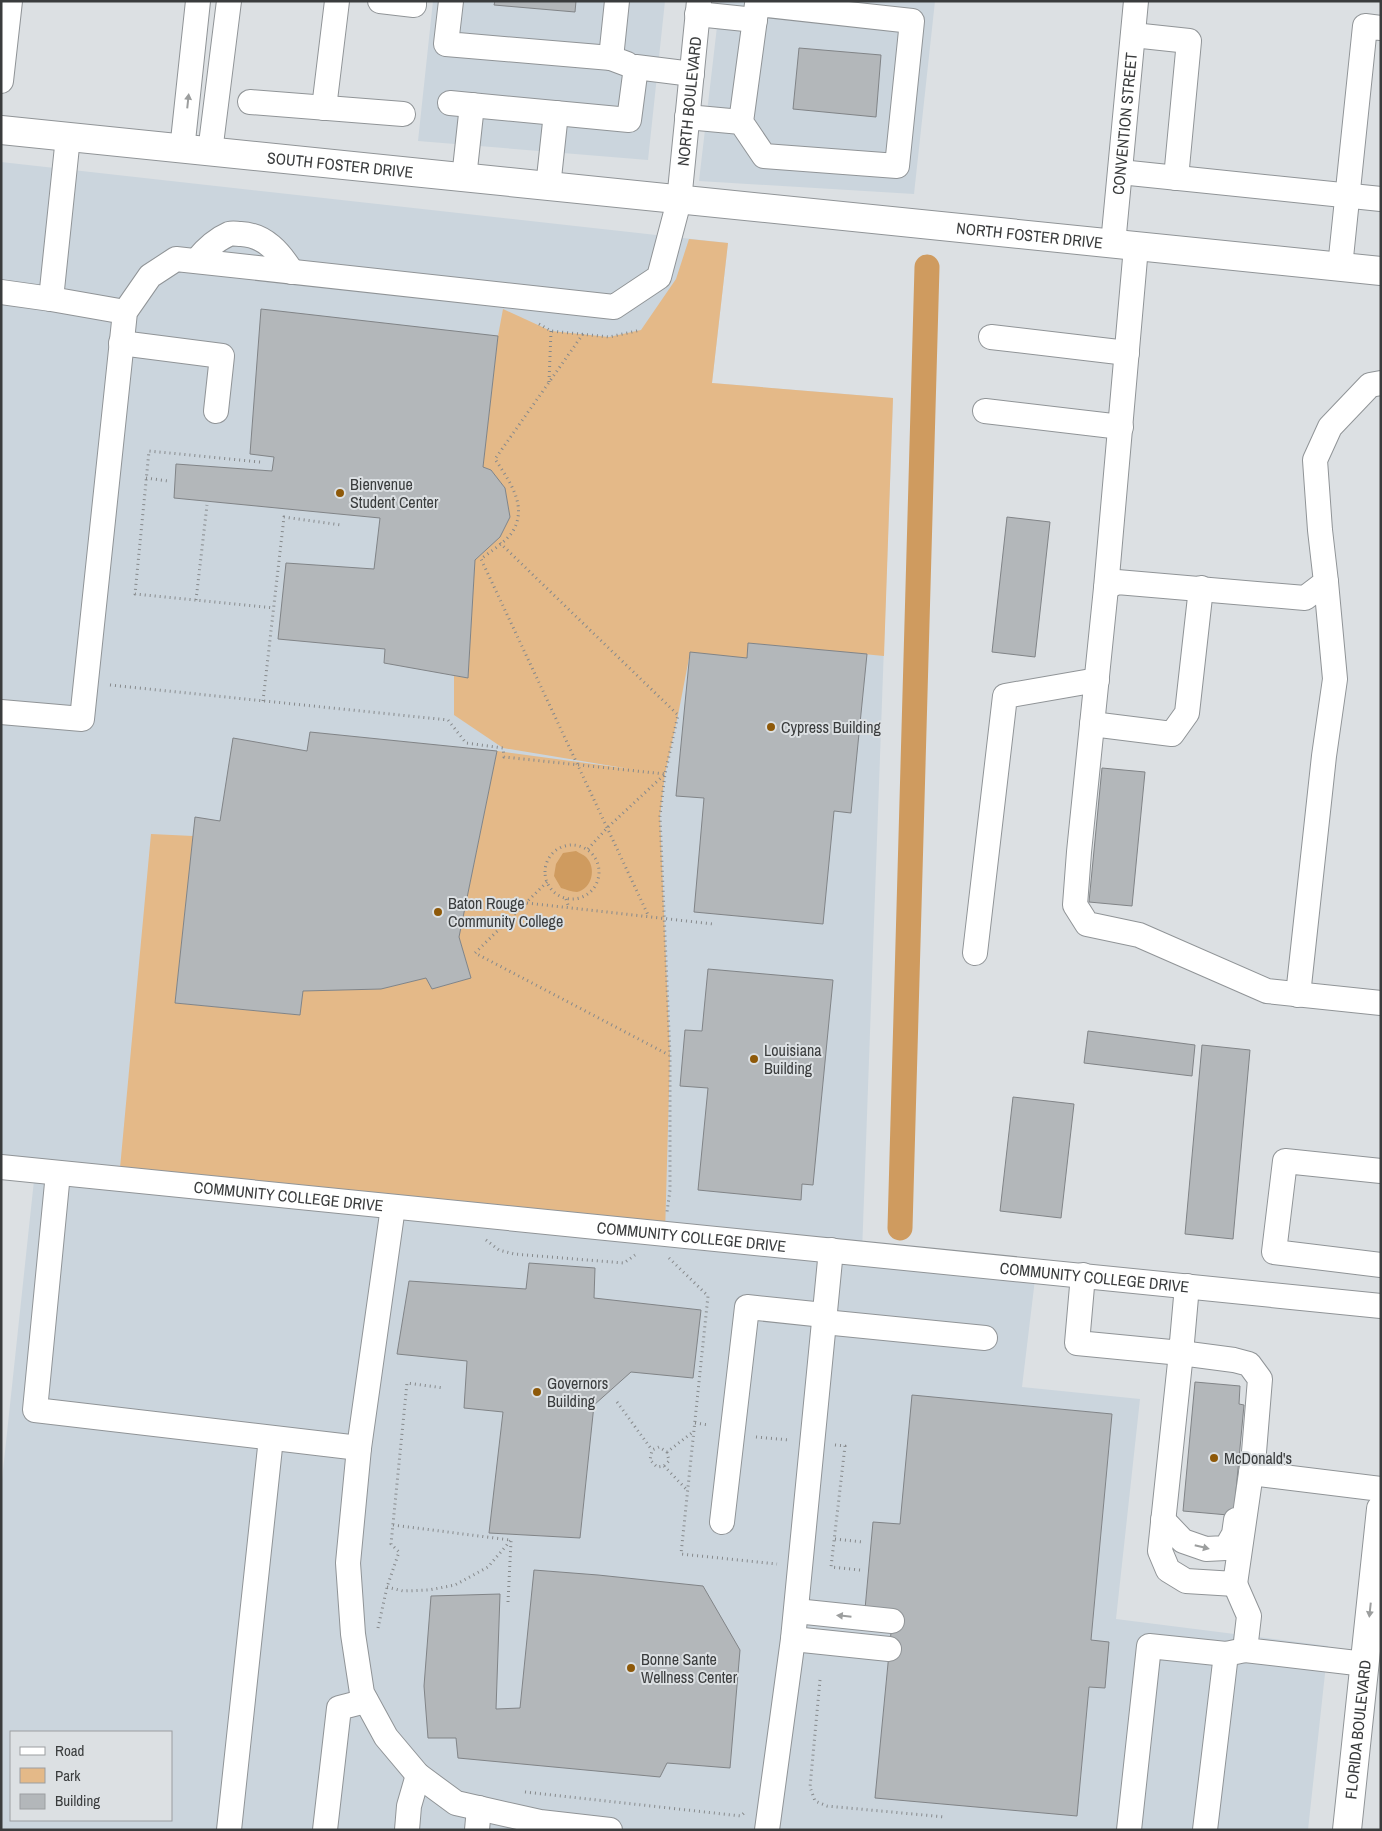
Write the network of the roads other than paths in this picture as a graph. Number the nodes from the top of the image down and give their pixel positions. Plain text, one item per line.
1 (10, 1) edge
2 (198, 1) edge
3 (229, 1) edge
4 (337, 1) edge
5 (380, 1) edge
6 (414, 1) edge
7 (451, 1) edge
8 (617, 1) edge
9 (1136, 1) edge
10 (698, 8) edge
11 (755, 20) junction
12 (1381, 28) edge
13 (1133, 35) junction
14 (611, 58) junction
15 (636, 67) junction
16 (692, 74) junction
17 (1, 81) edge
18 (250, 102) dead end
19 (324, 108) junction
20 (556, 113) junction
21 (404, 114) dead end
22 (687, 117) junction
23 (741, 122) junction
24 (1, 130) edge
25 (68, 137) junction
26 (182, 150) junction
27 (210, 152) junction
28 (1120, 172) junction
29 (464, 178) junction
30 (1176, 178) junction
31 (548, 187) junction
32 (1348, 195) junction
33 (1381, 199) edge
34 (679, 201) junction
35 (1124, 246) junction
36 (196, 261) junction
37 (1340, 267) junction
38 (1381, 271) edge
39 (292, 272) junction
40 (1, 292) edge
41 (51, 299) junction
42 (125, 312) junction
43 (990, 337) dead end
44 (121, 343) junction
45 (1127, 353) junction
46 (1381, 383) edge
47 (216, 411) dead end
48 (984, 412) dead end
49 (1120, 427) junction
50 (1326, 582) junction
51 (1106, 588) junction
52 (1201, 588) junction
53 (1097, 680) junction
54 (1, 712) edge
55 (1092, 724) junction
56 (975, 953) dead end
57 (1298, 995) junction
58 (1381, 1003) edge
59 (1, 1168) edge
60 (1381, 1171) edge
61 (58, 1173) junction
62 (393, 1207) junction
63 (830, 1250) junction
64 (1381, 1265) edge
65 (1082, 1275) junction
66 (1187, 1286) junction
67 (1381, 1306) edge
68 (824, 1319) junction
69 (985, 1338) dead end
70 (1181, 1353) junction
71 (1258, 1397) junction
72 (271, 1438) junction
73 (359, 1448) junction
74 (1251, 1473) junction
75 (1381, 1490) edge
76 (1381, 1509) edge
77 (1163, 1520) junction
78 (722, 1522) dead end
79 (1235, 1584) junction
80 (796, 1611) junction
81 (892, 1621) dead end
82 (793, 1639) junction
83 (889, 1649) dead end
84 (1236, 1652) junction
85 (1365, 1664) junction
86 (366, 1701) junction
87 (418, 1776) junction
88 (478, 1819) edge
89 (546, 1826) edge
90 (229, 1830) edge
91 (326, 1830) edge
92 (407, 1830) edge
93 (610, 1830) edge
94 (767, 1830) edge
95 (1129, 1830) edge
96 (1205, 1830) edge
97 (1347, 1830) edge

1 - 17 street
26 -> 2 street
3 - 27 street
4 - 19 street
5 - 6 street
7 - 14 street
8 - 14 street
9 - 13 street, CONVENTION STREET
10 - 11 street
10 - 16 street, NORTH BOULEVARD
11 - 23 street
11 - 23 street
12 - 32 street
13 - 28 street, CONVENTION STREET
13 - 30 street
14 - 15 street
15 - 16 street
15 - 20 street
16 - 22 street, NORTH BOULEVARD
18 - 19 street
19 - 21 street
20 - 29 street
20 - 31 street
22 - 23 street
22 - 34 street, NORTH BOULEVARD
24 - 25 main road, SOUTH FOSTER DRIVE
25 - 26 main road, SOUTH FOSTER DRIVE
25 - 41 street
26 - 27 main road, SOUTH FOSTER DRIVE
27 - 29 main road, SOUTH FOSTER DRIVE
28 - 30 street
28 - 35 street, CONVENTION STREET
29 - 31 main road, SOUTH FOSTER DRIVE
30 - 32 street
31 - 34 main road, SOUTH FOSTER DRIVE
32 - 33 street
32 - 37 street
34 - 35 main road, NORTH FOSTER DRIVE
34 - 39 street, NORTH BOULEVARD
35 - 37 main road, NORTH FOSTER DRIVE
35 - 45 street, CONVENTION STREET
36 - 39 street, NORTH BOULEVARD
36 - 39 street
36 - 42 street, NORTH BOULEVARD
37 - 38 main road, NORTH FOSTER DRIVE
40 - 41 street
41 - 42 street
42 - 44 street
43 - 45 street
44 - 47 street
44 - 54 street
45 - 49 street, CONVENTION STREET
46 - 50 street
48 - 49 street
49 - 51 street, CONVENTION STREET
50 - 52 street
50 - 57 street
51 - 52 street
51 - 53 street, CONVENTION STREET
52 - 55 street
53 - 55 street, CONVENTION STREET
53 - 56 street
55 - 57 street, CONVENTION STREET
57 - 58 street, CONVENTION STREET
59 - 61 street, COMMUNITY COLLEGE DRIVE
60 - 64 street
61 - 62 street, COMMUNITY COLLEGE DRIVE
61 - 72 street
62 - 63 street, COMMUNITY COLLEGE DRIVE
62 - 73 street
63 - 65 street, COMMUNITY COLLEGE DRIVE
63 - 68 street
65 - 66 street, COMMUNITY COLLEGE DRIVE
65 - 70 street
66 - 67 street, COMMUNITY COLLEGE DRIVE
66 - 70 street
68 - 69 street
68 - 78 street
68 - 80 street
70 - 71 street
70 - 77 street
71 - 74 street
77 -> 71 street
72 - 73 street
72 - 90 street
73 - 86 street
74 - 75 street
74 - 79 street
76 -> 85 main road, FLORIDA BOULEVARD
77 - 79 street
79 - 84 street
81 -> 80 street
80 - 82 street
82 - 83 street
82 - 94 street
84 - 85 street
84 - 95 street
84 - 96 street
85 - 97 main road, FLORIDA BOULEVARD
86 - 87 street
86 - 91 street
87 - 88 street
87 - 92 street
88 - 89 street
89 - 93 street

